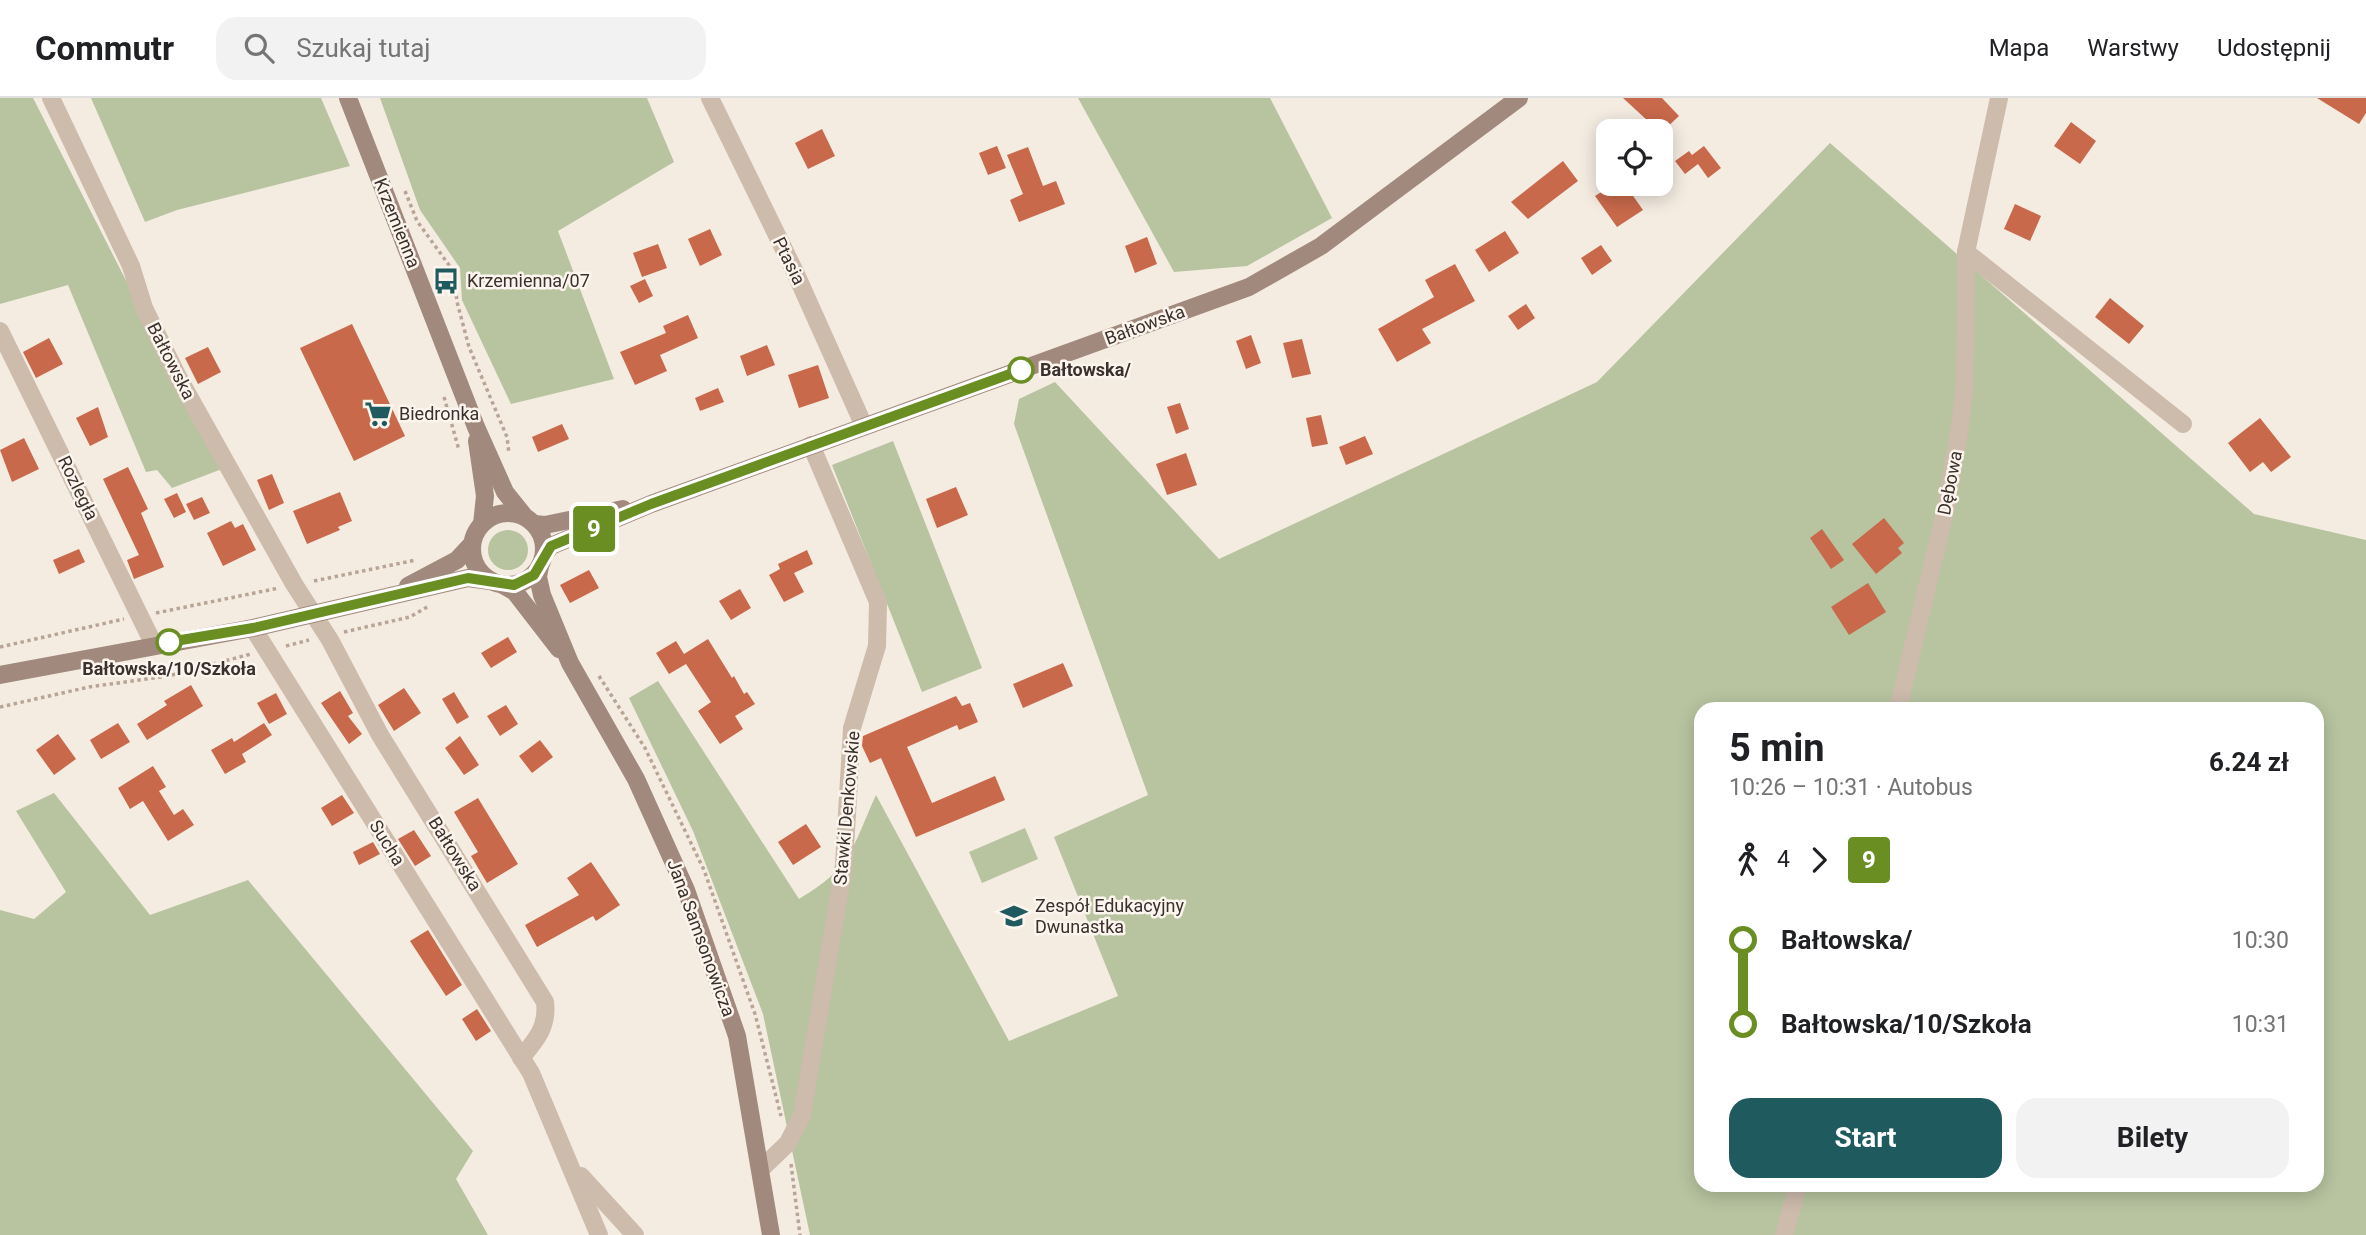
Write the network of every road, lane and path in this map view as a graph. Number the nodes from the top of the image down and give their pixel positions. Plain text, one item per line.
1 (51, 98) edge
2 (348, 98) edge
3 (710, 98) edge
4 (1519, 98) edge
5 (1998, 98) edge
6 (403, 185) dead end
7 (1966, 253) junction
8 (0, 331) edge
9 (2183, 424) dead end
10 (864, 426) junction
11 (476, 427) junction
12 (811, 445) junction
13 (509, 458) dead end
14 (651, 504) junction
15 (529, 520) junction
16 (482, 524) junction
17 (472, 544) junction
18 (420, 559) dead end
19 (542, 561) junction
20 (496, 583) junction
21 (294, 584) junction
22 (383, 599) junction
23 (312, 613) junction
24 (141, 616) junction
25 (253, 628) junction
26 (154, 645) junction
27 (0, 647) edge
28 (570, 663) junction
29 (0, 675) edge
30 (1900, 702) edge
31 (521, 1058) junction
32 (568, 1155) junction
33 (761, 1169) junction
34 (1796, 1192) edge
35 (599, 1235) edge
36 (635, 1235) edge
37 (771, 1235) edge
38 (1784, 1235) edge

1 - 21 street, Bałtowska
2 - 11 main road, Krzemienna
3 - 10 street, Ptasia
4 - 10 main road, Bałtowska
5 - 7 street, Dębowa
6 - 13 path
7 - 9 street
7 - 30 street, Dębowa
8 - 24 street, Rozległa
10 - 12 main road, Bałtowska
11 - 15 main road, Krzemienna
11 - 16 main road, Krzemienna
12 - 14 main road, Bałtowska
12 - 33 street, Stawki Denkowskie
14 - 15 main road, Bałtowska
14 - 19 main road, Bałtowska
15 - 16 main road
15 - 19 main road
16 - 17 main road
17 - 20 main road
17 - 22 main road
18 - 21 path
19 - 20 main road
19 - 28 main road, Jana Samsonowicza
20 - 22 main road
20 - 28 main road, Jana Samsonowicza
21 - 23 street, Bałtowska
21 - 24 path
22 - 23 main road
23 - 25 main road
23 - 31 street, Bałtowska
24 - 26 street, Rozległa
24 - 27 path
25 - 26 main road
25 - 31 street, Sucha
26 - 29 main road
28 - 33 main road, Jana Samsonowicza
31 - 32 street, Sucha
32 - 35 street
32 - 36 street
33 - 37 main road, Jana Samsonowicza
34 - 38 street

